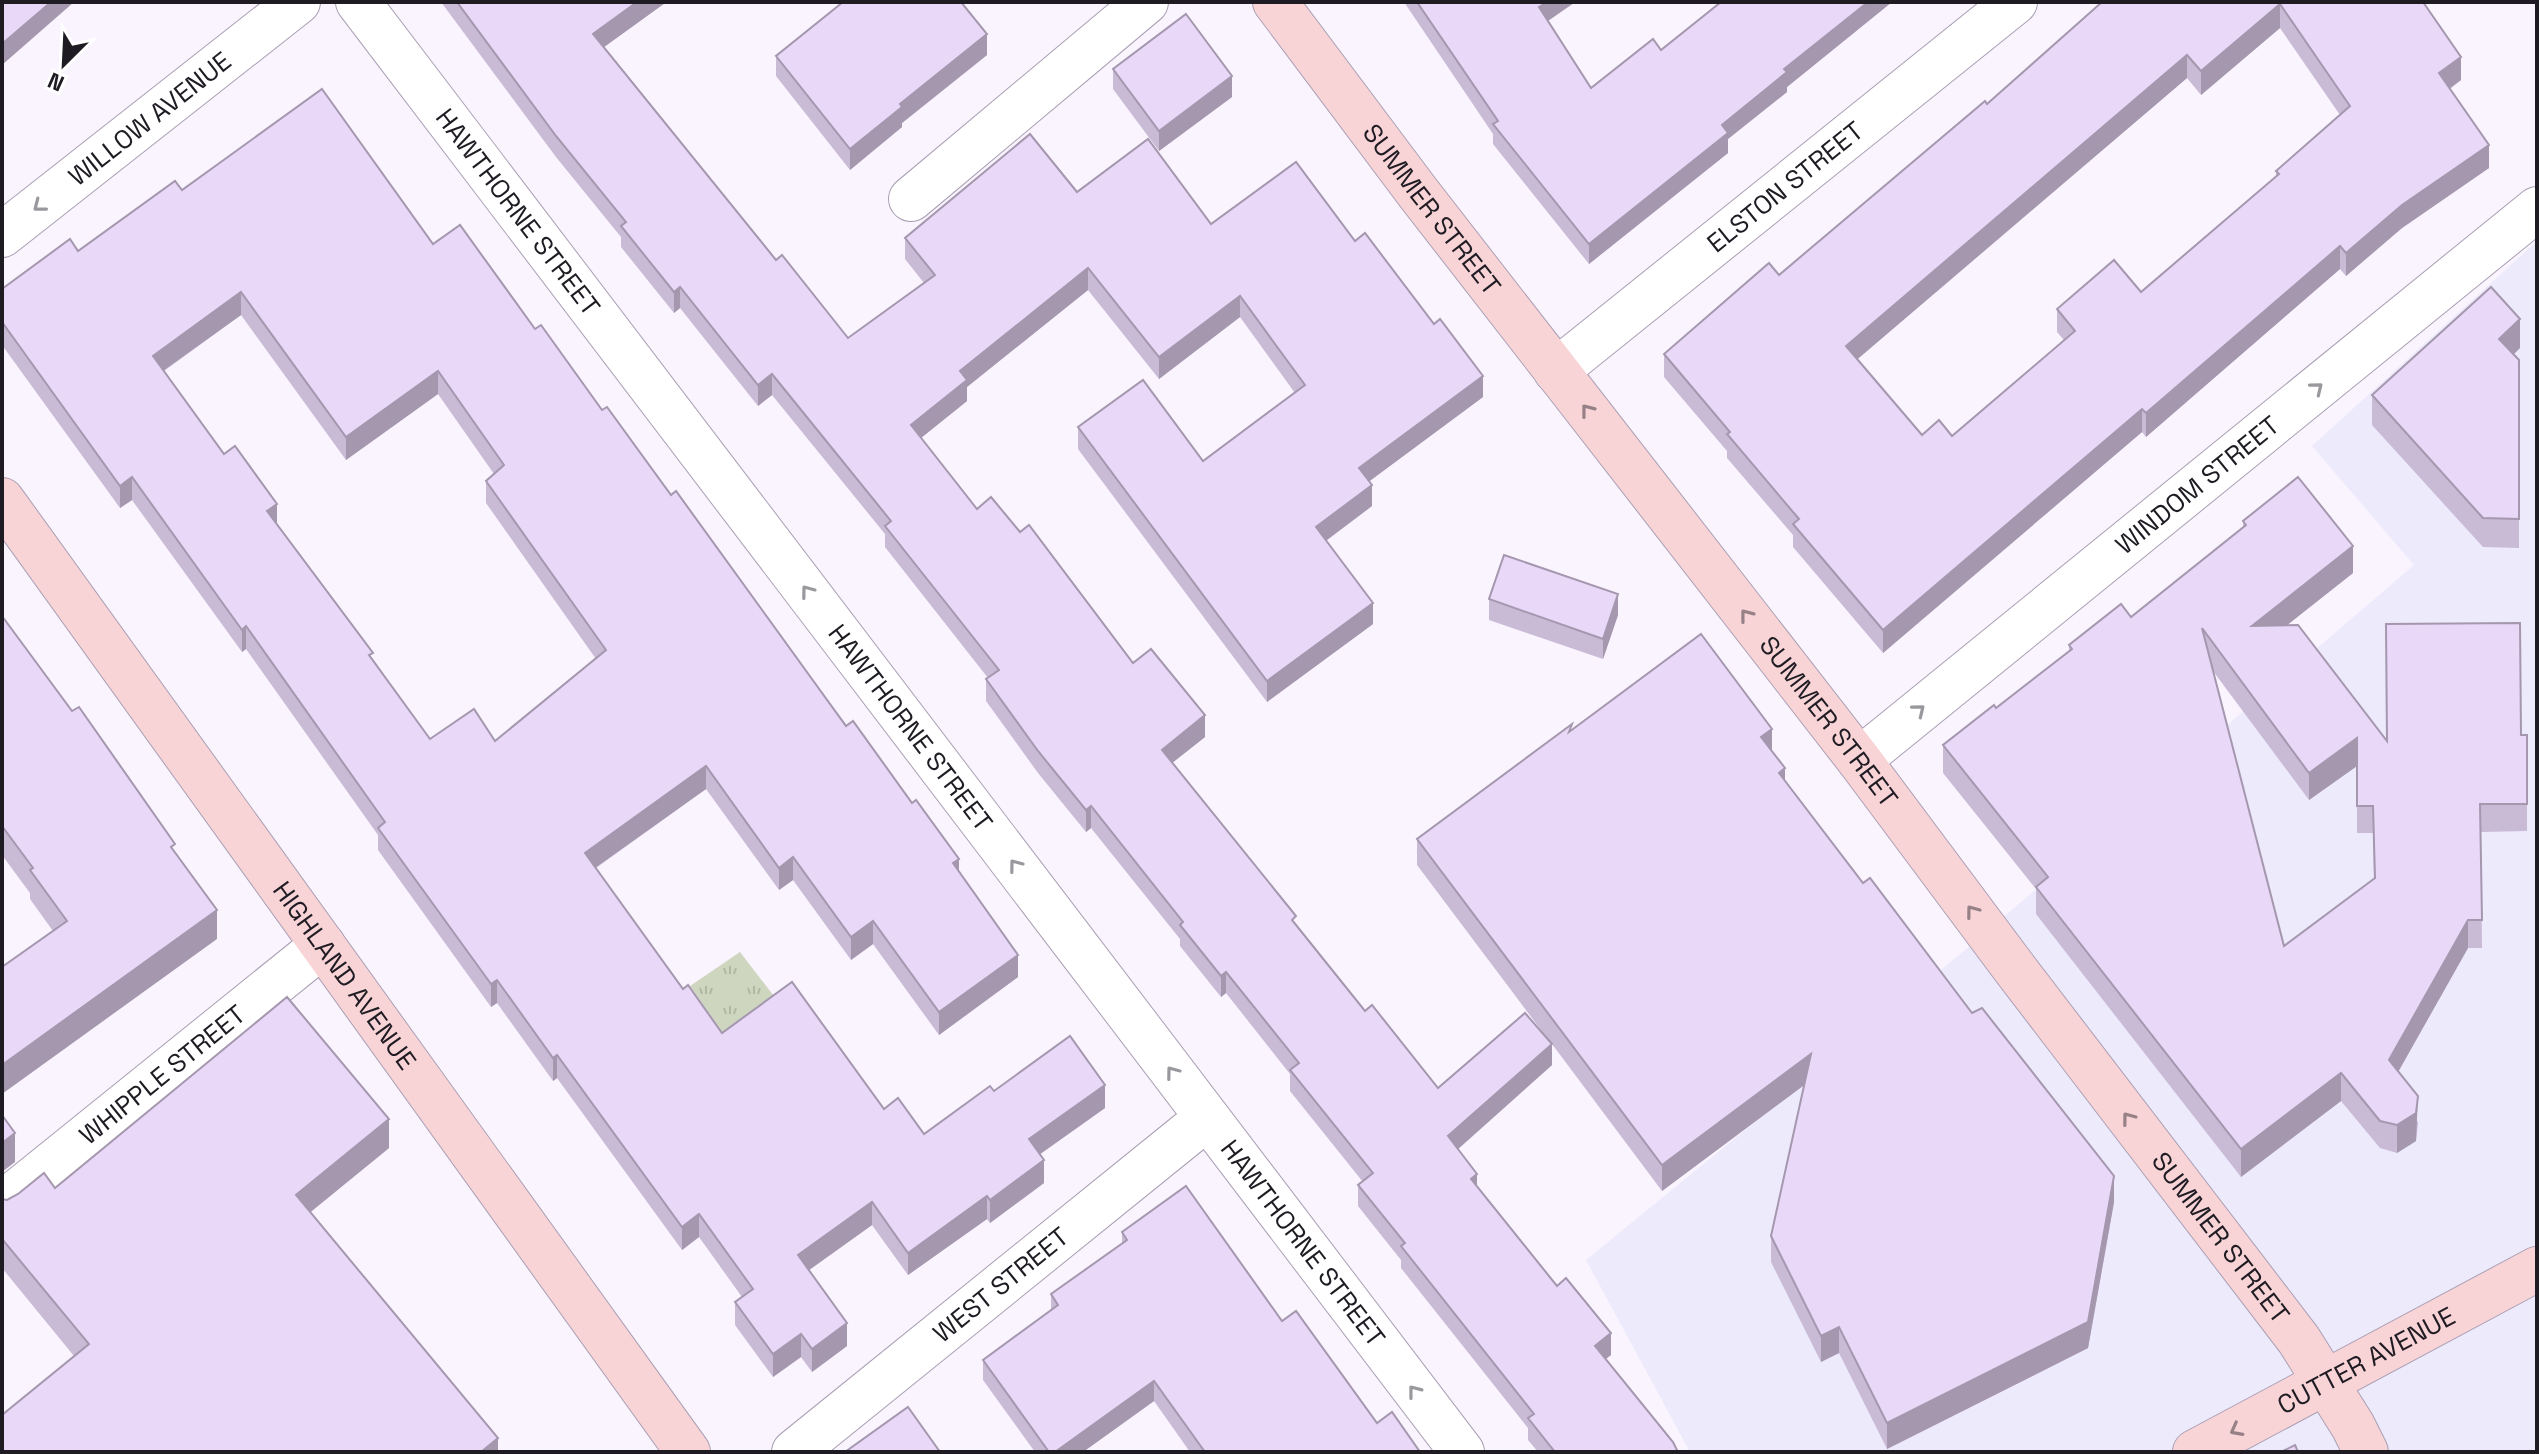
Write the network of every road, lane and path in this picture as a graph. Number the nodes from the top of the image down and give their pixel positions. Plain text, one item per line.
1 (298, 2) edge
2 (358, 2) edge
3 (1146, 2) edge
4 (1275, 2) edge
5 (2015, 2) edge
6 (911, 199) dead end
7 (2537, 209) edge
8 (2, 235) edge
9 (1556, 371) junction
10 (2, 500) edge
11 (1859, 760) junction
12 (323, 945) junction
13 (1207, 1118) junction
14 (2, 1204) edge
15 (2537, 1269) edge
16 (2326, 1382) junction
17 (688, 1452) edge
18 (794, 1452) edge
19 (1462, 1452) edge
20 (2195, 1452) edge
21 (2366, 1452) edge

1 -> 8 street, WILLOW AVENUE
13 -> 2 street, HAWTHORNE STREET
3 - 6 street
4 - 9 main road, SUMMER STREET
5 - 9 street, ELSTON STREET
11 -> 7 street, WINDOM STREET
11 -> 9 main road, SUMMER STREET
10 - 12 main road, HIGHLAND AVENUE
16 -> 11 main road, SUMMER STREET
12 - 14 street, WHIPPLE STREET
12 - 17 main road, HIGHLAND AVENUE
13 - 18 street, WEST STREET
19 -> 13 street, HAWTHORNE STREET
15 - 16 main road, CUTTER AVENUE
16 -> 20 main road, CUTTER AVENUE
16 - 21 main road, SUMMER STREET

